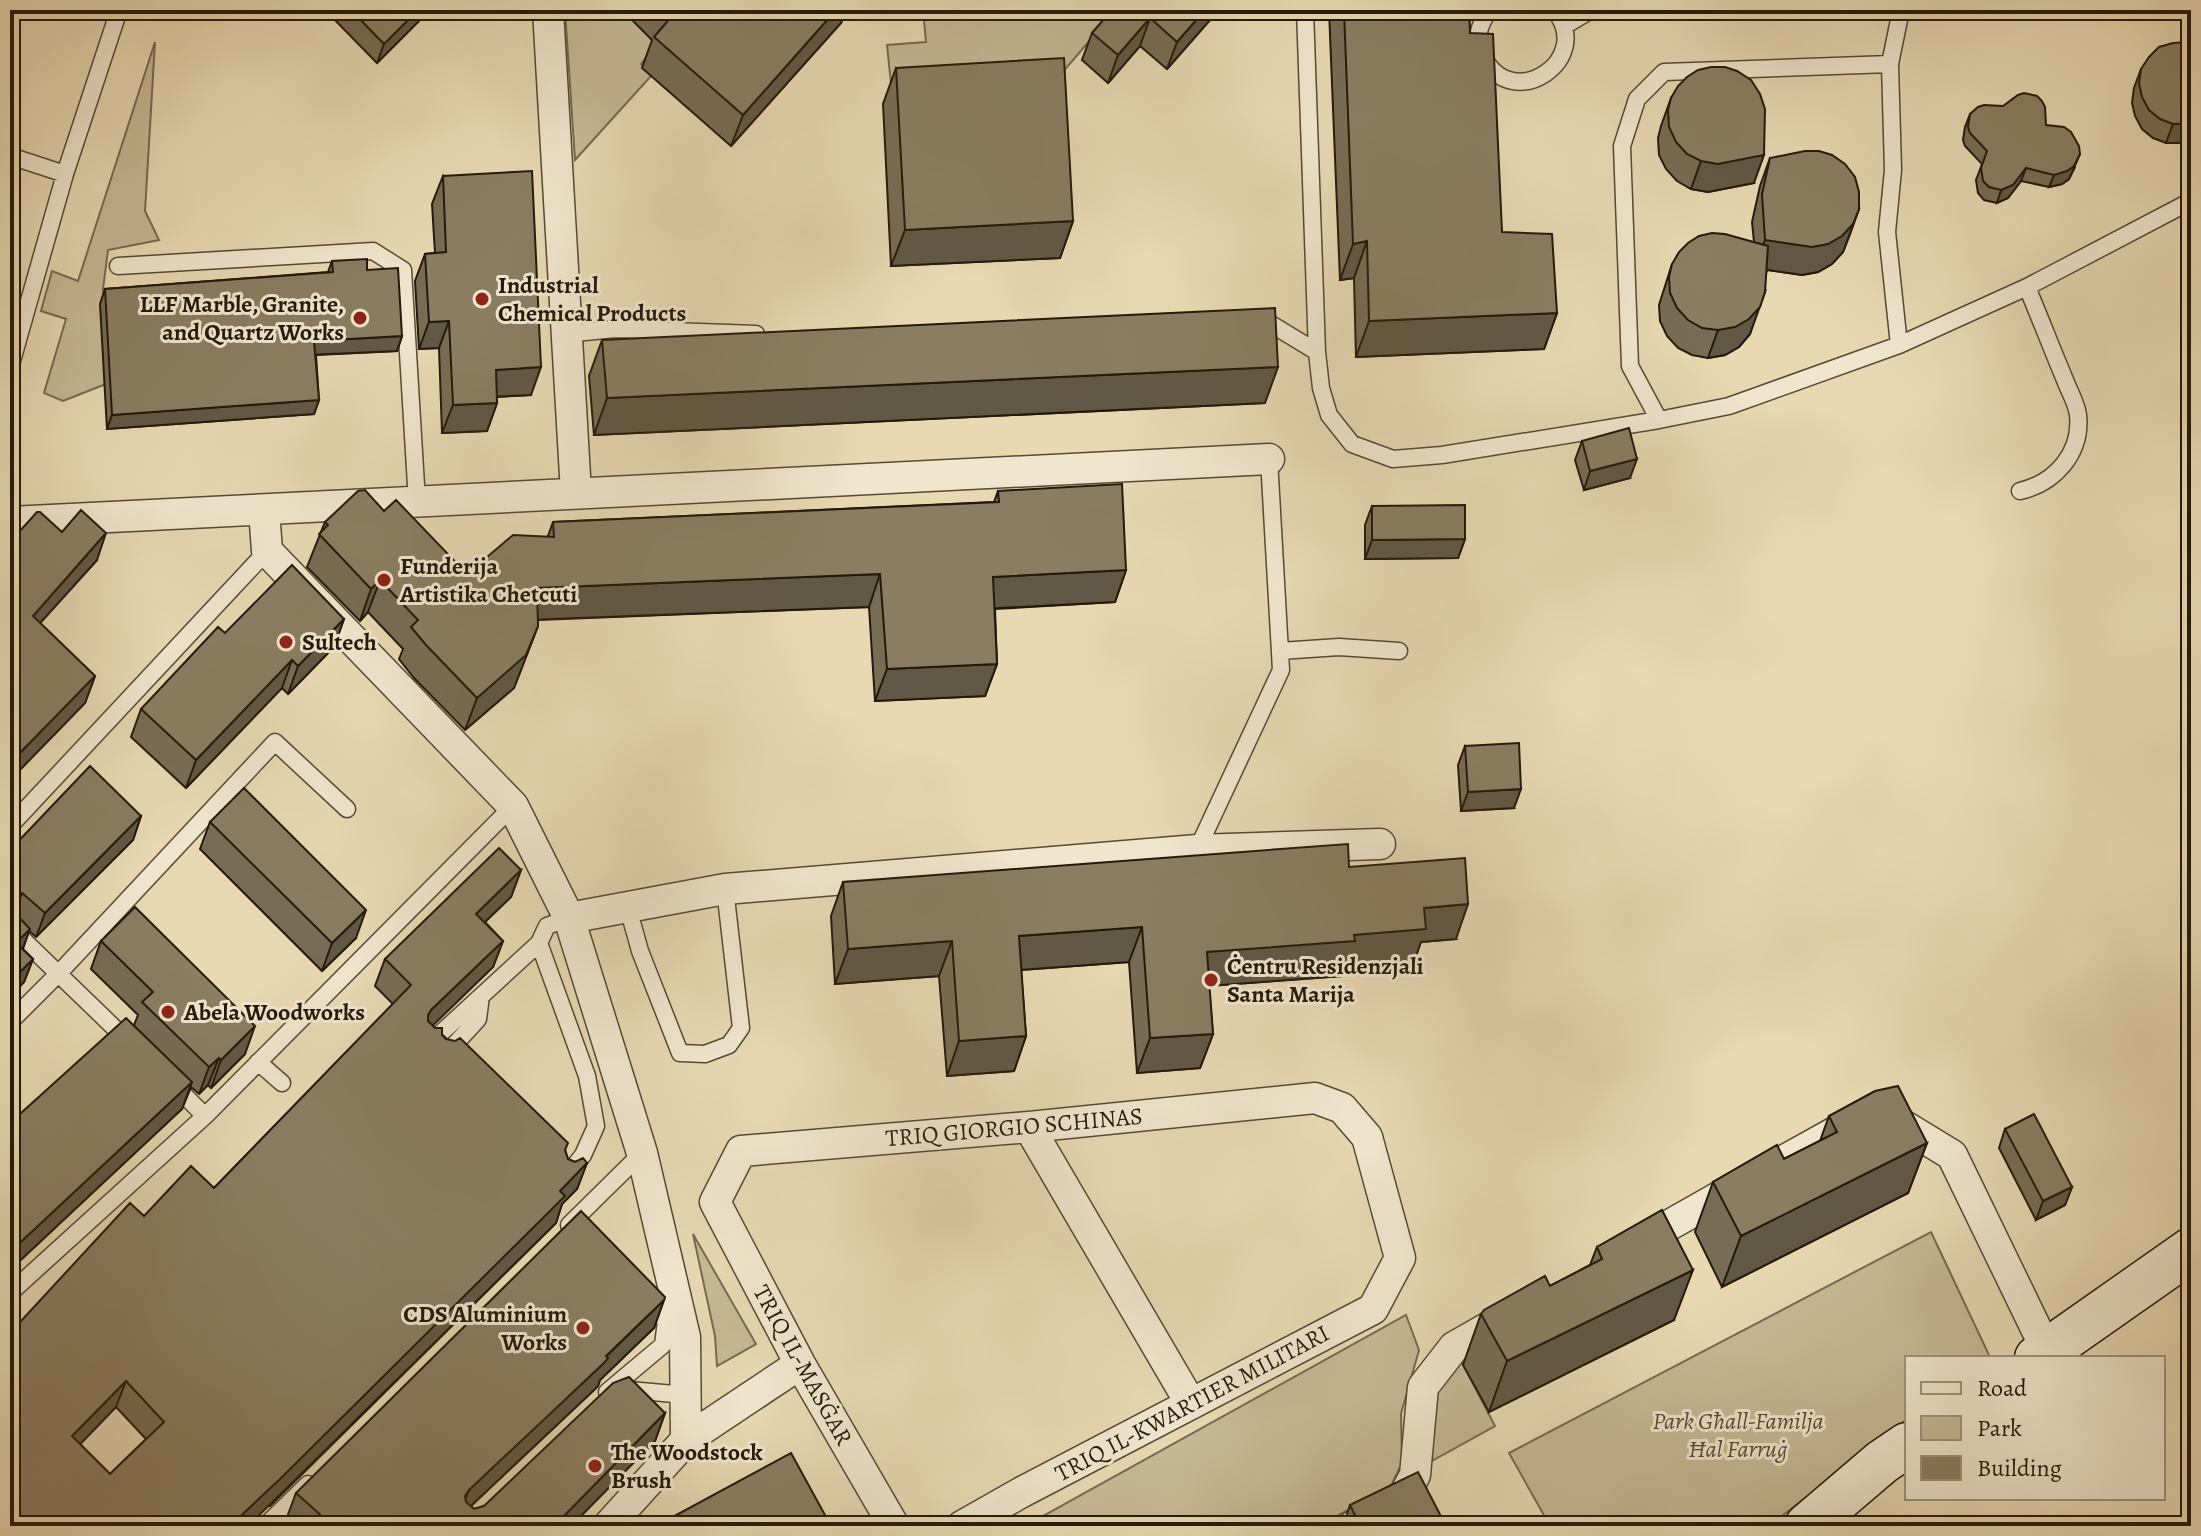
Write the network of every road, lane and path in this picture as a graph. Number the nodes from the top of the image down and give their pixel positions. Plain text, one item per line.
1 (119, 10) edge
2 (548, 10) edge
3 (1305, 10) edge
4 (1489, 10) edge
5 (1554, 10) edge
6 (1591, 10) edge
7 (1901, 10) edge
8 (1564, 26) junction
9 (1890, 64) junction
10 (10, 156) edge
11 (65, 174) junction
12 (2191, 201) edge
13 (118, 266) dead end
14 (2027, 287) junction
15 (1240, 325) edge
16 (565, 334) junction
17 (775, 335) edge
18 (1899, 345) junction
19 (1317, 352) junction
20 (10, 368) edge
21 (1659, 420) junction
22 (1269, 459) joint
23 (2020, 491) dead end
24 (576, 493) junction
25 (417, 502) junction
26 (264, 510) junction
27 (10, 522) edge
28 (267, 551) junction
29 (1280, 651) junction
30 (1399, 651) dead end
31 (513, 806) junction
32 (347, 809) dead end
33 (10, 826) edge
34 (1380, 844) dead end
35 (1197, 850) junction
36 (725, 889) junction
37 (628, 908) junction
38 (569, 918) junction
39 (10, 927) edge
40 (539, 943) junction
41 (59, 973) junction
42 (481, 996) junction
43 (10, 1022) edge
44 (429, 1044) edge
45 (143, 1056) edge
46 (443, 1057) edge
47 (258, 1062) junction
48 (164, 1076) edge
49 (282, 1083) dead end
50 (205, 1116) junction
51 (1029, 1127) junction
52 (642, 1153) junction
53 (566, 1177) edge
54 (715, 1202) joint
55 (574, 1228) edge
56 (2191, 1250) edge
57 (1617, 1255) edge
58 (1400, 1258) joint
59 (635, 1287) edge
60 (10, 1293) edge
61 (1536, 1301) edge
62 (2042, 1355) edge
63 (800, 1364) junction
64 (686, 1395) junction
65 (1191, 1404) junction
66 (686, 1440) junction
67 (1905, 1446) edge
68 (325, 1467) edge
69 (268, 1525) edge
70 (608, 1526) edge
71 (894, 1526) edge
72 (962, 1526) edge
73 (1353, 1526) edge
74 (1807, 1526) edge

1 - 11 lane
2 - 16 street
3 - 19 lane
4 - 8 lane
5 - 8 lane
6 - 8 lane
7 - 9 lane
9 - 18 lane
9 - 21 lane
10 - 11 lane
11 - 20 lane
12 - 14 lane
13 - 25 lane
14 - 18 lane
14 - 23 lane
15 - 19 lane
16 - 17 lane
16 - 24 street
18 - 21 lane
19 - 21 lane
22 - 24 street
22 - 29 lane
24 - 25 street
25 - 26 street
26 - 27 street
26 - 28 street
28 - 31 street
28 - 33 lane
29 - 30 lane
29 - 35 lane
31 - 38 street
31 - 47 lane
32 - 41 lane
34 - 35 street
35 - 36 street
36 - 37 street
36 - 37 lane
37 - 38 street
38 - 40 lane
38 - 52 street
39 - 41 lane
40 - 42 lane
40 - 53 lane
41 - 43 lane
41 - 45 lane
42 - 44 lane
42 - 46 lane
47 - 49 lane
47 - 50 lane
48 - 50 lane
50 - 60 lane
51 - 54 street, TRIQ GIORGIO SCHINAS
51 - 58 street, TRIQ GIORGIO SCHINAS
51 - 65 street
52 - 55 lane
52 - 64 street
54 - 63 street, TRIQ IL-MASĠAR
56 - 62 main road
57 - 62 street
58 - 65 street, TRIQ IL-KWARTIER MILITARI
59 - 64 lane
61 - 73 street
63 - 66 street
63 - 71 street, TRIQ IL-MASĠAR
64 - 66 street
65 - 72 street, TRIQ IL-KWARTIER MILITARI
66 - 70 street
67 - 74 main road
68 - 69 lane

